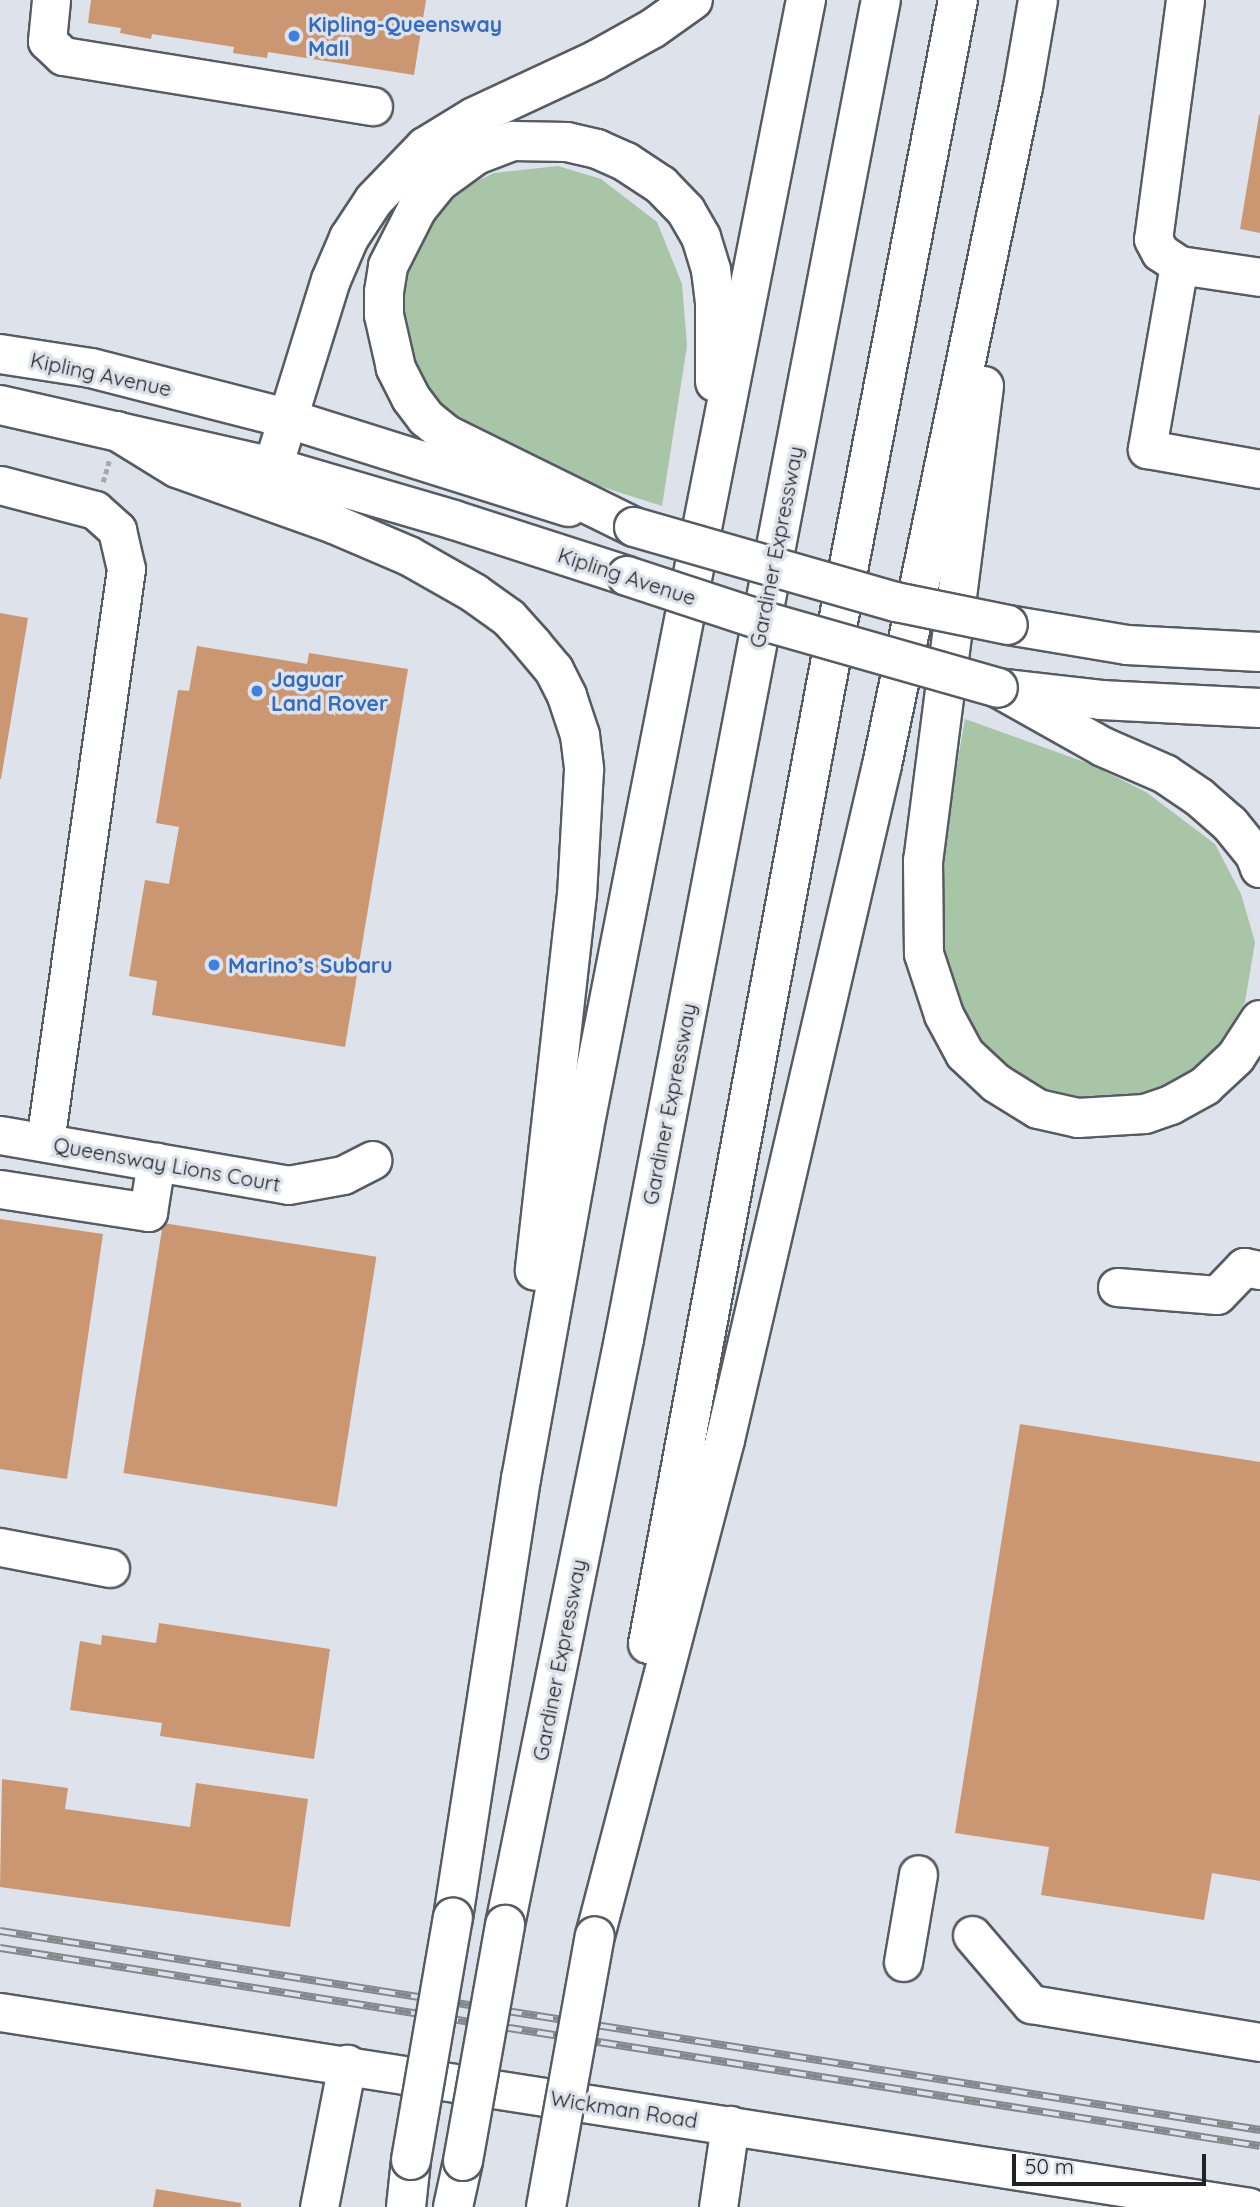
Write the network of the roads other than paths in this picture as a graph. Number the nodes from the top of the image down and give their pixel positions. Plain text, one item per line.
1 (51, 0) edge
2 (693, 0) edge
3 (806, 0) edge
4 (881, 0) edge
5 (958, 0) edge
6 (1038, 0) edge
7 (1185, 0) edge
8 (1023, 87) junction
9 (373, 106) dead end
10 (1179, 265) junction
11 (1260, 277) edge
12 (0, 354) edge
13 (0, 405) edge
14 (286, 418) junction
15 (117, 431) junction
16 (273, 467) junction
17 (1260, 469) edge
18 (715, 475) junction
19 (0, 485) edge
20 (634, 527) junction
21 (1260, 652) edge
22 (998, 688) junction
23 (1260, 708) edge
24 (1260, 868) edge
25 (1260, 1020) edge
26 (0, 1135) edge
27 (45, 1142) junction
28 (372, 1160) dead end
29 (156, 1162) junction
30 (0, 1189) edge
31 (1260, 1270) edge
32 (1117, 1287) dead end
33 (521, 1479) junction
34 (0, 1547) edge
35 (110, 1568) dead end
36 (918, 1874) dead end
37 (972, 1935) dead end
38 (595, 1936) junction
39 (903, 1962) dead end
40 (0, 2012) edge
41 (1260, 2042) edge
42 (347, 2064) junction
43 (730, 2125) junction
44 (1205, 2204) edge
45 (319, 2207) edge
46 (406, 2207) edge
47 (453, 2207) edge
48 (546, 2207) edge
49 (718, 2207) edge
50 (1249, 2207) edge

1 - 9 street
2 - 14 main road
3 - 18 main road
4 - 47 main road, Gardiner Expressway, bridge
5 - 38 main road
6 - 8 main road
7 - 10 street
8 - 25 main road
8 - 38 main road
10 - 11 street
10 - 17 street
12 - 14 main road, Kipling Avenue
13 - 15 main road, Kipling Avenue
14 - 16 main road
14 - 20 main road, Kipling Avenue
15 - 16 main road, Kipling Avenue
15 - 33 main road
16 - 22 main road, Kipling Avenue, bridge
18 - 20 main road
18 - 33 main road
19 - 27 street
20 - 21 main road, Kipling Avenue, bridge
22 - 23 main road, Kipling Avenue
22 - 24 main road
26 - 27 street, Queensway Lions Court
27 - 29 street, Queensway Lions Court
28 - 29 street, Queensway Lions Court
29 - 30 street
31 - 32 street
33 - 46 main road, bridge
34 - 35 street
36 - 39 street
37 - 41 street
38 - 48 main road, bridge
40 - 42 street, Wickman Road
42 - 43 street, Wickman Road
42 - 45 street
43 - 44 street, Wickman Road
43 - 49 street
44 - 50 street, Wickman Road

